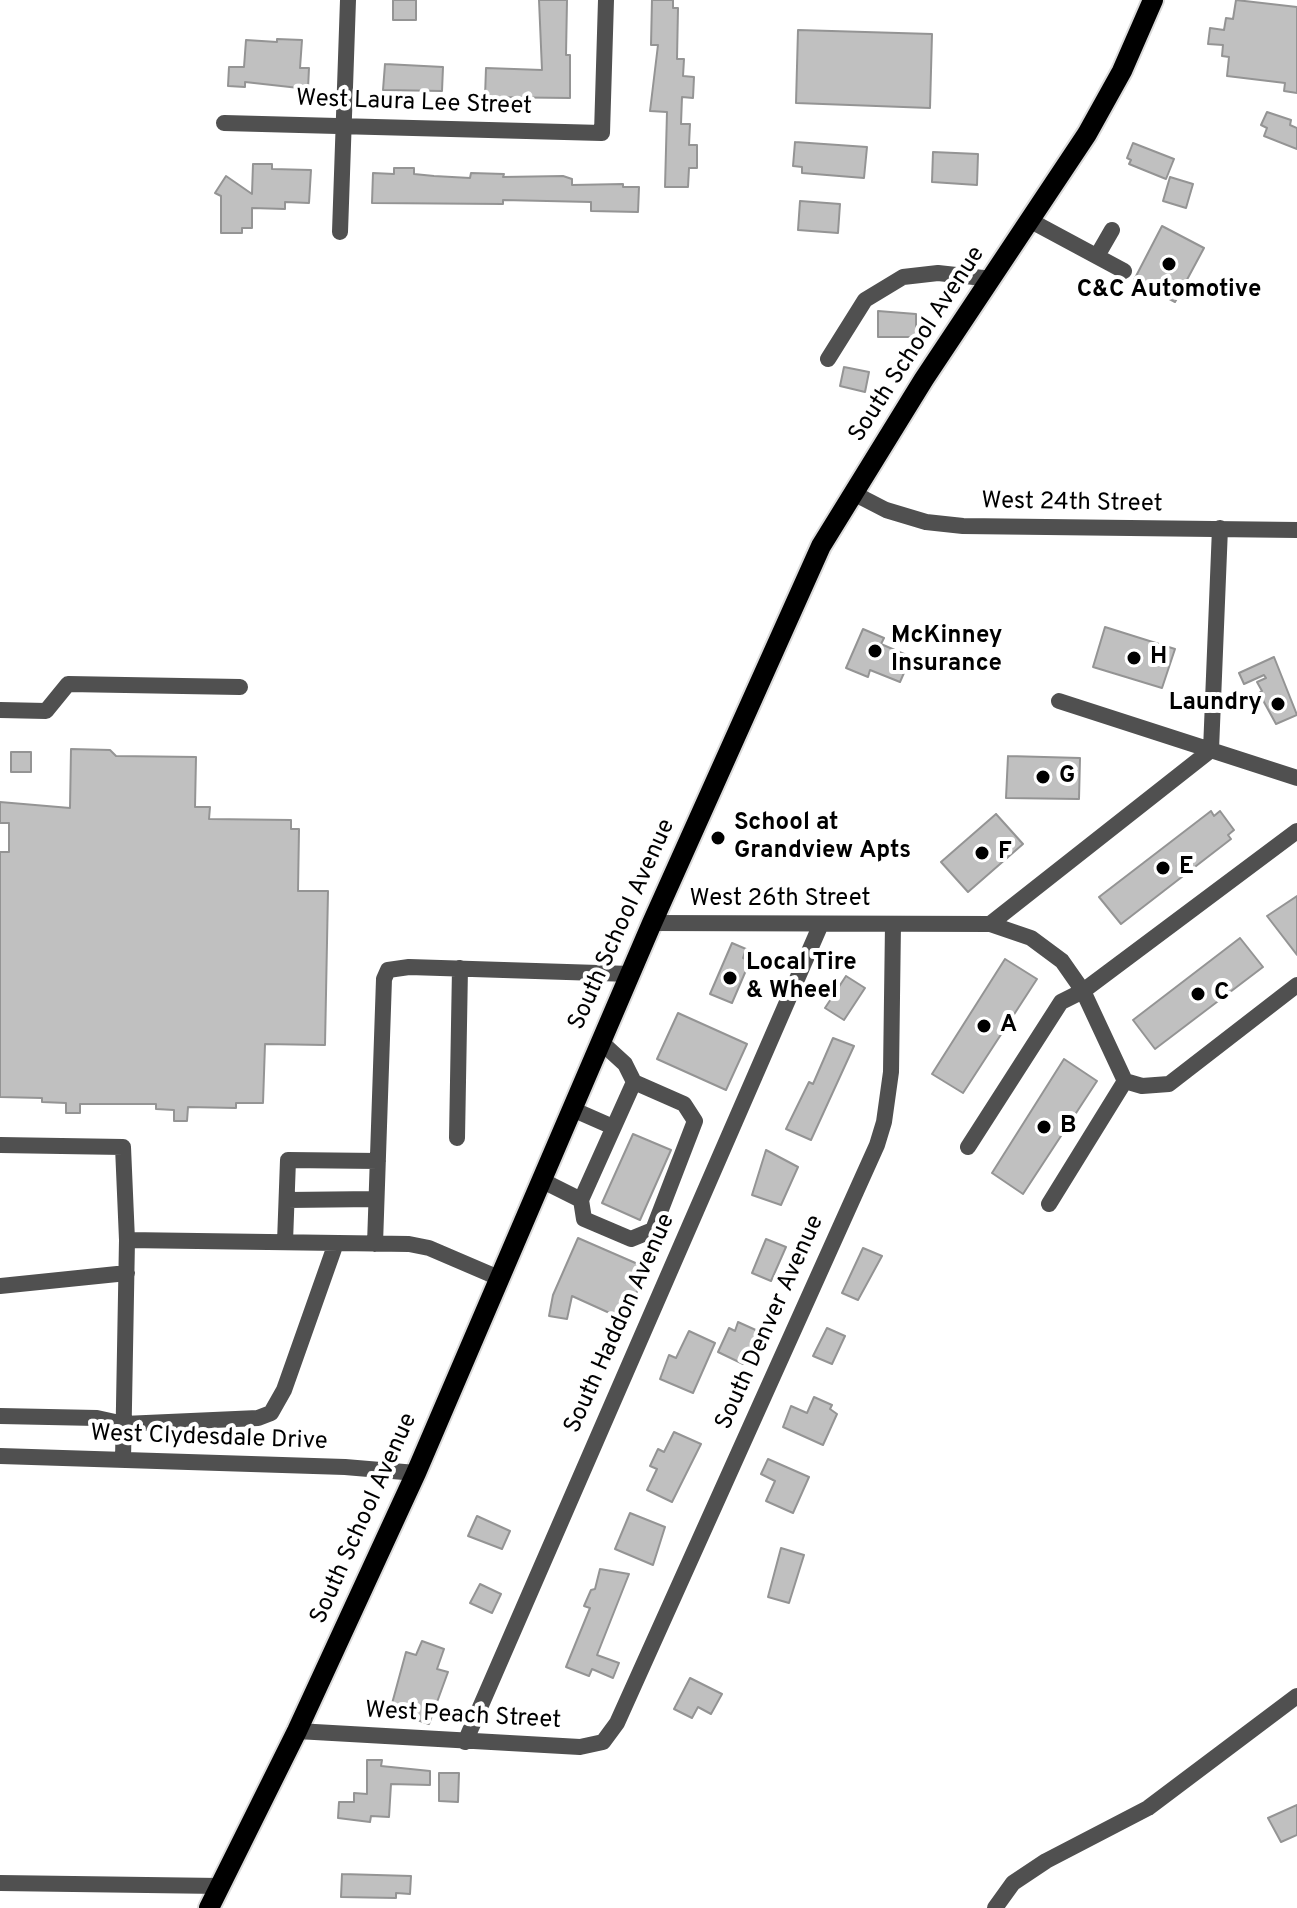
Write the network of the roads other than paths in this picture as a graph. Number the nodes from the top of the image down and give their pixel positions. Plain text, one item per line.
1 (348, 0) edge
2 (606, 0) edge
3 (1153, 0) edge
4 (224, 123) dead end
5 (345, 127) junction
6 (1031, 221) junction
7 (1112, 230) dead end
8 (340, 232) dead end
9 (1097, 256) junction
10 (1124, 271) dead end
11 (992, 279) junction
12 (828, 359) dead end
13 (853, 493) junction
14 (1220, 528) junction
15 (1297, 530) edge
16 (240, 687) dead end
17 (1059, 701) dead end
18 (0, 710) edge
19 (1211, 750) junction
20 (1297, 778) edge
21 (1297, 831) edge
22 (652, 923) junction
23 (821, 924) junction
24 (901, 924) junction
25 (990, 924) junction
26 (460, 968) junction
27 (630, 974) junction
28 (1297, 985) edge
29 (1083, 991) junction
30 (601, 1042) junction
31 (1125, 1081) junction
32 (634, 1082) junction
33 (572, 1109) junction
34 (613, 1127) junction
35 (457, 1138) dead end
36 (0, 1145) edge
37 (968, 1147) dead end
38 (378, 1161) junction
39 (541, 1180) junction
40 (376, 1199) junction
41 (287, 1200) junction
42 (581, 1200) junction
43 (1049, 1204) dead end
44 (127, 1240) junction
45 (285, 1242) junction
46 (336, 1243) junction
47 (375, 1244) junction
48 (127, 1273) junction
49 (499, 1278) junction
50 (0, 1286) edge
51 (0, 1416) edge
52 (124, 1424) junction
53 (0, 1456) edge
54 (123, 1460) junction
55 (416, 1473) junction
56 (1297, 1696) edge
57 (617, 1723) joint
58 (297, 1731) junction
59 (465, 1742) junction
60 (0, 1883) edge
61 (220, 1886) junction
62 (209, 1908) edge
63 (995, 1908) edge

1 - 5 street
2 - 5 street, West Laura Lee Street
3 - 6 main road, South School Avenue
4 - 5 street, West Laura Lee Street
5 - 8 street
6 - 9 street
6 - 11 main road, South School Avenue
7 - 9 street
9 - 10 street
11 - 12 street
11 - 13 main road, South School Avenue
13 - 14 street, West 24th Street
13 - 22 main road, South School Avenue
14 - 15 street, West 24th Street
14 - 19 street
16 - 18 street
17 - 19 street
19 - 20 street
19 - 25 street
21 - 29 street
22 - 23 street, West 26th Street
22 - 27 main road, South School Avenue
23 - 24 street, West 26th Street
23 - 59 street, South Haddon Avenue
24 - 25 street, West 26th Street
24 - 57 street, South Denver Avenue
25 - 29 street, West 26th Street
26 - 27 street
26 - 35 street
26 - 38 street
27 - 30 main road, South School Avenue
28 - 31 street
29 - 31 street, West 26th Street
29 - 37 street
30 - 32 street
30 - 33 main road, South School Avenue
31 - 43 street
32 - 34 street
32 - 42 street
33 - 34 street
33 - 39 main road, South School Avenue
34 - 42 street
36 - 44 street
38 - 40 street
38 - 41 street
39 - 42 street
39 - 49 main road, South School Avenue
40 - 41 street
40 - 47 street
41 - 45 street
44 - 45 street
44 - 48 street
45 - 46 street
46 - 47 street
46 - 52 street
47 - 49 street
48 - 50 street
48 - 52 street
49 - 55 main road, South School Avenue
51 - 52 street
52 - 54 street
53 - 54 street, West Clydesdale Drive
54 - 55 street, West Clydesdale Drive
55 - 58 main road, South School Avenue
56 - 63 street
57 - 59 street, West Peach Street
58 - 59 street, West Peach Street
58 - 61 main road, South School Avenue
60 - 61 street
61 - 62 main road, South School Avenue

